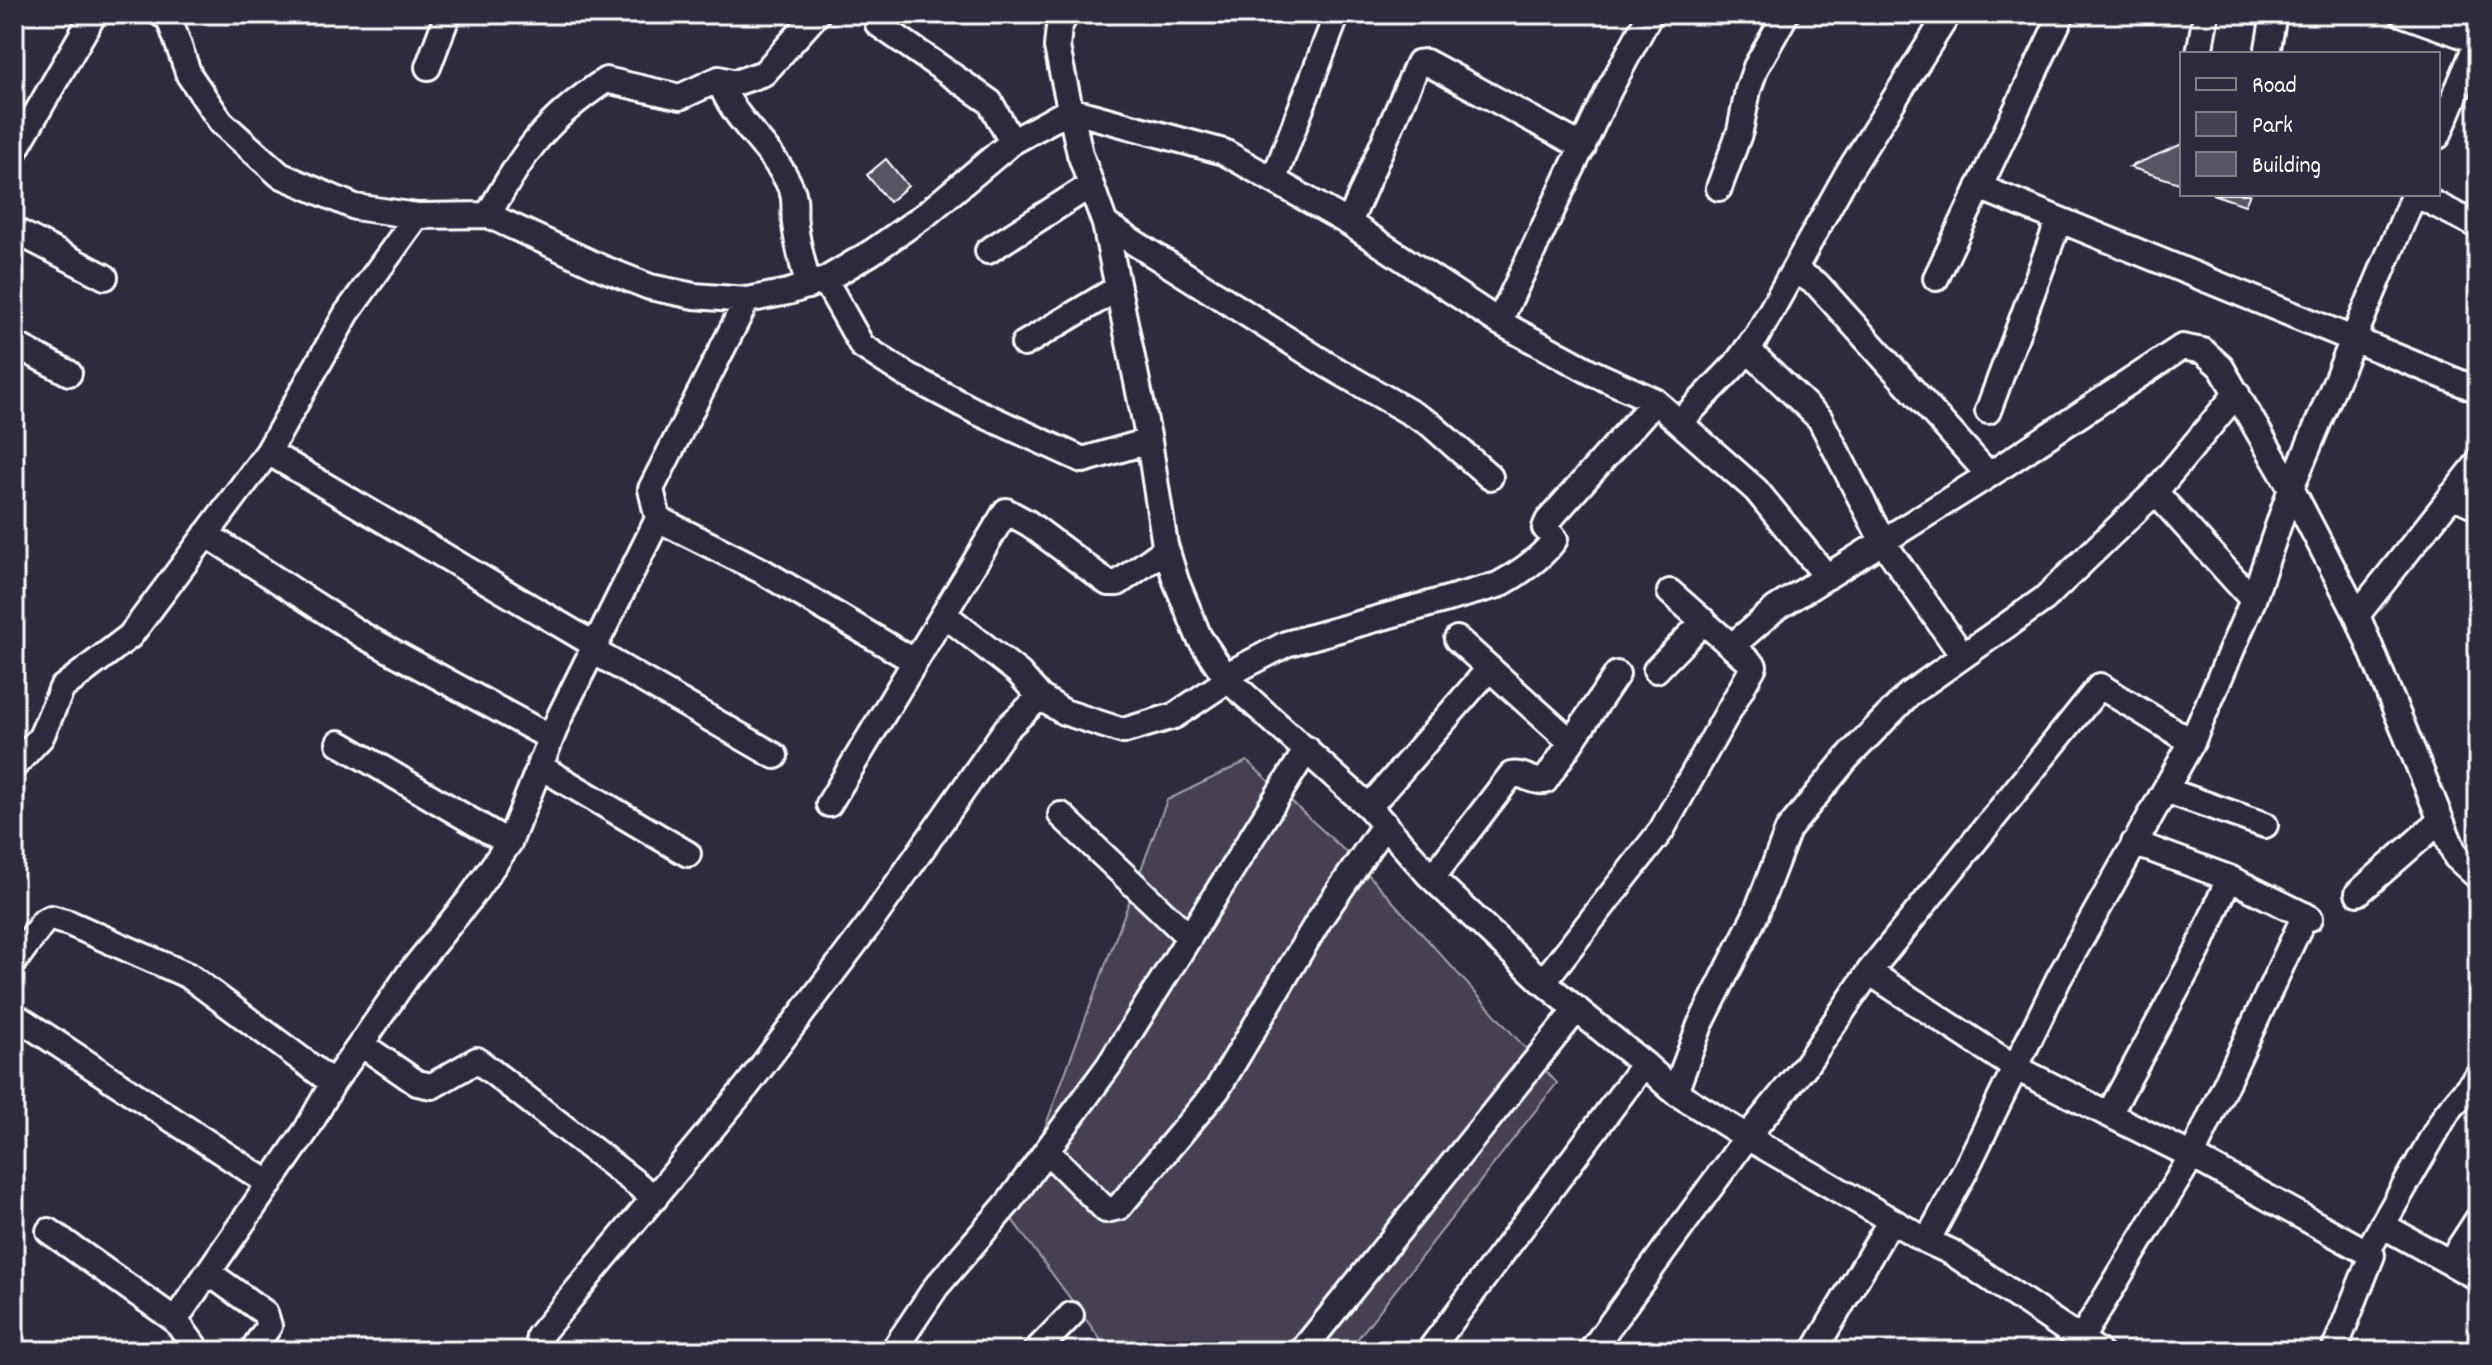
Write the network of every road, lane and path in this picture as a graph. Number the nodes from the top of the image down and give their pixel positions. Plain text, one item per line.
1 (94, 14) edge
2 (448, 14) edge
3 (817, 14) edge
4 (1066, 14) edge
5 (1337, 14) edge
6 (1650, 14) edge
7 (1786, 14) edge
8 (1948, 14) edge
9 (2062, 14) edge
10 (2206, 14) edge
11 (2274, 14) edge
12 (2403, 14) edge
13 (167, 15) edge
14 (878, 24) dead end
15 (2478, 41) edge
16 (2199, 52) edge
17 (2267, 52) edge
18 (428, 67) dead end
19 (719, 79) junction
20 (1070, 110) junction
21 (22, 121) edge
22 (2440, 131) edge
23 (1012, 142) junction
24 (1583, 147) junction
25 (14, 152) edge
26 (1274, 179) junction
27 (1091, 185) junction
28 (1979, 187) junction
29 (1719, 188) dead end
30 (2413, 196) edge
31 (2418, 196) edge
32 (488, 215) junction
33 (417, 216) junction
34 (2059, 220) junction
35 (1349, 223) junction
36 (1105, 224) junction
37 (2478, 226) edge
38 (14, 230) edge
39 (988, 251) dead end
40 (1794, 270) junction
41 (105, 277) dead end
42 (1936, 278) dead end
43 (816, 283) junction
44 (1118, 288) junction
45 (747, 300) junction
46 (1499, 322) junction
47 (2354, 340) junction
48 (14, 344) edge
49 (1024, 344) dead end
50 (1747, 349) junction
51 (69, 373) dead end
52 (2478, 390) edge
53 (2237, 393) junction
54 (1655, 401) junction
55 (1988, 411) dead end
56 (1680, 422) junction
57 (1149, 441) junction
58 (268, 452) junction
59 (2478, 463) edge
60 (1989, 475) junction
61 (1490, 477) dead end
62 (2291, 488) junction
63 (2155, 492) junction
64 (2452, 495) junction
65 (2478, 507) edge
66 (658, 519) junction
67 (206, 534) junction
68 (1883, 542) junction
69 (1166, 549) junction
70 (1827, 577) junction
71 (1670, 592) dead end
72 (2253, 600) junction
73 (945, 615) junction
74 (2357, 615) junction
75 (1704, 621) junction
76 (1457, 639) dead end
77 (1732, 646) junction
78 (594, 648) junction
79 (1963, 656) junction
80 (914, 661) junction
81 (1488, 670) junction
82 (1656, 670) dead end
83 (1617, 674) dead end
84 (1227, 678) junction
85 (1040, 697) junction
86 (551, 738) junction
87 (1571, 742) junction
88 (2192, 742) junction
89 (339, 743) dead end
90 (1307, 749) junction
91 (775, 756) dead end
92 (14, 766) edge
93 (539, 766) junction
94 (2165, 790) junction
95 (829, 804) dead end
96 (1061, 815) dead end
97 (1377, 816) junction
98 (2441, 820) junction
99 (2265, 825) dead end
100 (509, 843) junction
101 (2134, 843) junction
102 (688, 854) dead end
103 (2478, 877) edge
104 (1432, 878) junction
105 (2229, 878) junction
106 (2358, 893) dead end
107 (1189, 937) junction
108 (14, 962) edge
109 (1869, 972) junction
110 (1543, 982) junction
111 (1577, 1009) junction
112 (14, 1015) edge
113 (361, 1044) junction
114 (1644, 1064) junction
115 (2014, 1067) junction
116 (2478, 1075) edge
117 (333, 1083) junction
118 (1675, 1092) junction
119 (2109, 1114) junction
120 (1747, 1137) junction
121 (1047, 1151) junction
122 (2192, 1156) junction
123 (270, 1184) junction
124 (655, 1198) junction
125 (2478, 1219) edge
126 (1891, 1220) junction
127 (2382, 1225) junction
128 (49, 1231) dead end
129 (1927, 1241) junction
130 (2367, 1252) junction
131 (2450, 1262) junction
132 (209, 1273) junction
133 (2478, 1278) edge
134 (1071, 1315) dead end
135 (175, 1320) junction
136 (539, 1336) dead end
137 (2089, 1346) edge
138 (198, 1351) edge
139 (252, 1351) edge
140 (893, 1351) edge
141 (1036, 1351) edge
142 (1302, 1351) edge
143 (1429, 1351) edge
144 (1591, 1351) edge
145 (1814, 1351) edge
146 (2334, 1351) edge

1 - 21 street
2 - 18 street
3 - 19 street
4 - 20 street
5 - 26 street
6 - 24 street
7 - 29 street
8 - 40 street
9 - 28 street
10 - 16 street
11 - 17 street
12 - 15 street
13 - 33 street
14 - 23 street
15 - 22 street
19 - 32 street
19 - 43 street
20 - 23 street
20 - 26 street
20 - 27 street
21 - 25 street
23 - 43 street
24 - 35 street
24 - 46 street
26 - 35 street
27 - 36 street
27 - 39 street
28 - 34 street
28 - 42 street
30 - 47 street
31 - 37 street
32 - 33 street
32 - 45 street
33 - 58 street
34 - 47 street
34 - 55 street
35 - 46 street
36 - 44 street
36 - 61 street
38 - 41 street
40 - 50 street
40 - 60 street
43 - 45 street
43 - 57 street
44 - 49 street
44 - 57 street
45 - 66 street
46 - 54 street
47 - 52 street
47 - 62 street
48 - 51 street
50 - 56 street
50 - 68 street
53 - 60 street
53 - 62 street
53 - 63 street
54 - 56 street
54 - 84 street
56 - 70 street
57 - 69 street
58 - 67 street
58 - 78 street
59 - 64 street
60 - 68 street
62 - 72 street
62 - 74 street
63 - 72 street
63 - 79 street
64 - 65 street
64 - 74 street
66 - 78 street
66 - 80 street
67 - 86 street
67 - 92 street
68 - 70 street
68 - 79 street
69 - 73 street
69 - 84 street
70 - 77 street
71 - 75 street
72 - 88 street
73 - 80 street
73 - 85 street
74 - 98 street
75 - 77 street
75 - 82 street
76 - 81 street
77 - 110 street
78 - 86 street
78 - 91 street
79 - 118 street
80 - 95 street
81 - 87 street
81 - 97 street
83 - 87 street
84 - 85 street
84 - 90 street
85 - 124 street
86 - 93 street
87 - 104 street
88 - 94 street
88 - 109 street
89 - 100 street
90 - 97 street
90 - 107 street
93 - 100 street
93 - 102 street
94 - 99 street
94 - 101 street
96 - 107 street
97 - 104 street
97 - 121 street
98 - 103 street
98 - 106 street
100 - 113 street
101 - 105 street
101 - 115 street
104 - 110 street
105 - 119 street
105 - 122 street
107 - 121 street
108 - 117 street
109 - 115 street
109 - 120 street
110 - 111 street
111 - 114 street
111 - 142 street
112 - 123 street
113 - 117 street
113 - 124 street
114 - 118 street
114 - 143 street
115 - 119 street
115 - 129 street
116 - 127 street
117 - 123 street
118 - 120 street
119 - 122 street
120 - 126 street
120 - 144 street
121 - 140 street
122 - 130 street
122 - 137 street
123 - 132 street
124 - 136 street
125 - 131 street
126 - 129 street
126 - 145 street
127 - 130 street
127 - 131 street
128 - 135 street
129 - 137 street
130 - 146 street
131 - 133 street
132 - 135 street
132 - 139 street
134 - 141 street
135 - 138 street

